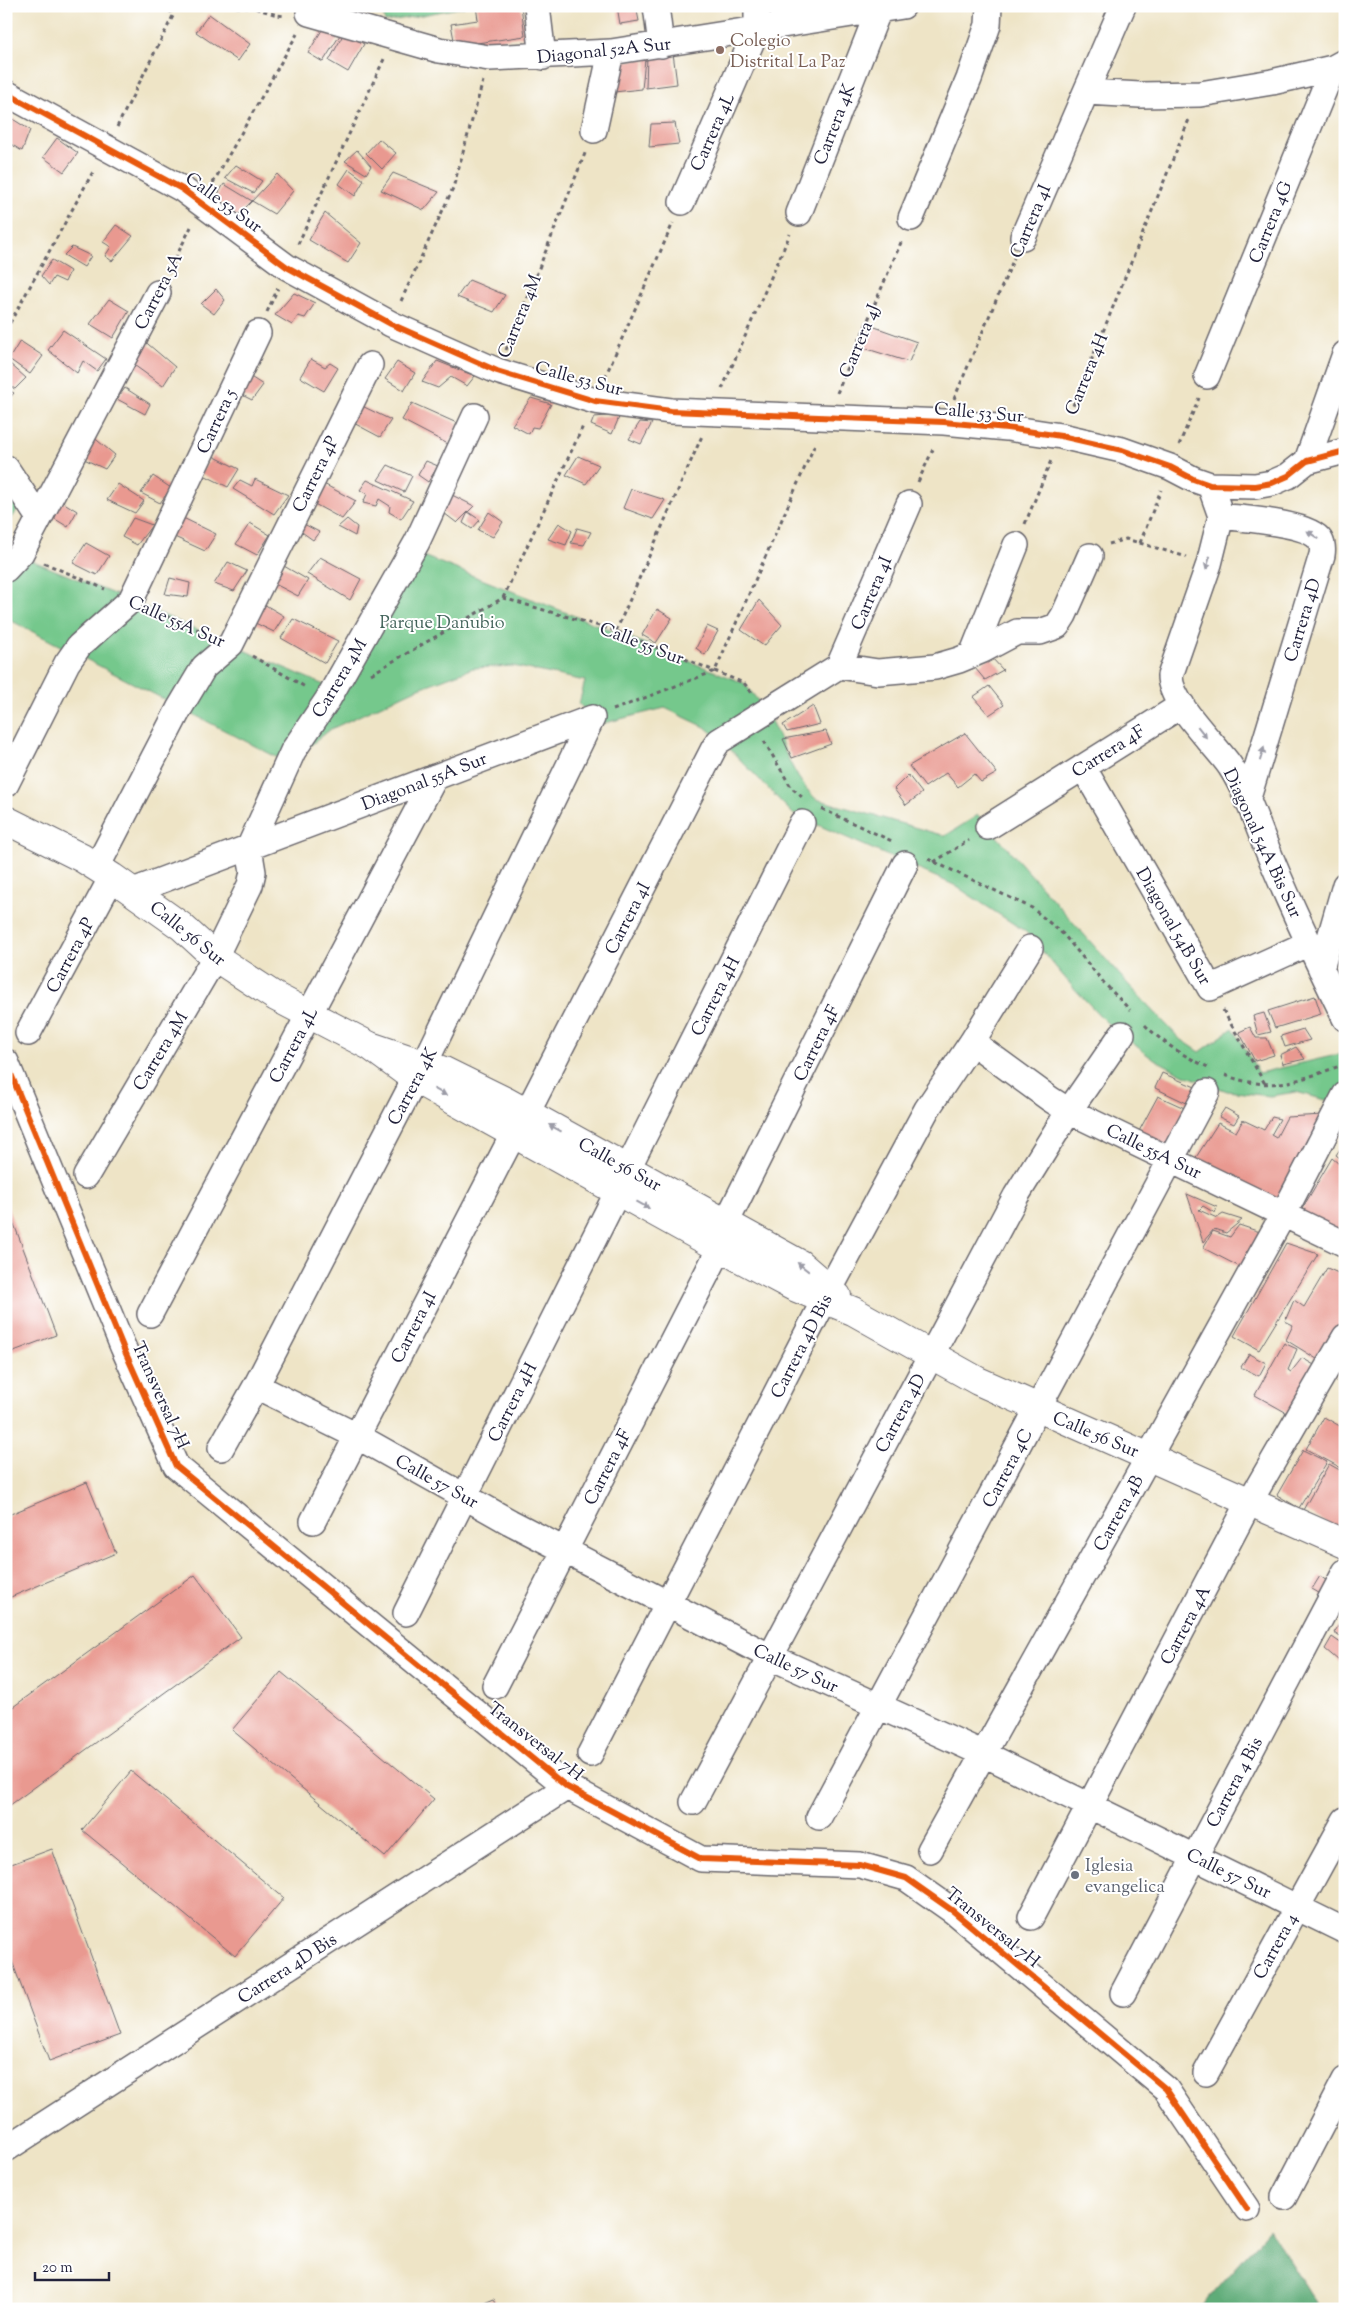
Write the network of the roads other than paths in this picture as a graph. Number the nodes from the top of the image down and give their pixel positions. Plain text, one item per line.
1 (538, 6) edge
2 (656, 6) edge
3 (903, 6) edge
4 (989, 6) edge
5 (1122, 6) edge
6 (878, 9) edge
7 (309, 12) road end
8 (757, 18) edge
9 (661, 45) junction
10 (611, 52) junction
11 (543, 57) junction
12 (1339, 64) edge
13 (1086, 92) junction
14 (6, 93) edge
15 (594, 130) road end
16 (682, 202) dead end
17 (799, 213) dead end
18 (911, 218) road end
19 (1024, 237) road end
20 (158, 293) road end
21 (258, 333) road end
22 (1345, 354) edge
23 (370, 365) dead end
24 (1207, 376) dead end
25 (475, 416) dead end
26 (1345, 451) edge
27 (1307, 461) junction
28 (6, 468) edge
29 (1210, 485) junction
30 (909, 504) road end
31 (1221, 516) junction
32 (39, 518) junction
33 (1016, 545) road end
34 (1090, 556) road end
35 (14, 561) edge
36 (972, 655) junction
37 (840, 666) junction
38 (1182, 705) junction
39 (592, 718) joint
40 (1083, 767) junction
41 (435, 777) junction
42 (6, 784) edge
43 (1247, 800) junction
44 (6, 820) edge
45 (802, 823) dead end
46 (988, 827) road end
47 (248, 848) junction
48 (905, 864) dead end
49 (114, 878) junction
50 (1345, 885) edge
51 (1309, 943) junction
52 (1030, 948) dead end
53 (216, 957) junction
54 (1321, 968) junction
55 (310, 1014) junction
56 (1345, 1018) edge
57 (28, 1032) dead end
58 (1122, 1034) dead end
59 (972, 1042) junction
60 (6, 1062) edge
61 (420, 1072) junction
62 (1207, 1092) dead end
63 (1345, 1095) edge
64 (1069, 1111) junction
65 (520, 1123) junction
66 (1172, 1160) junction
67 (86, 1176) dead end
68 (623, 1179) junction
69 (1283, 1215) junction
70 (727, 1222) junction
71 (1345, 1244) edge
72 (720, 1248) junction
73 (827, 1294) junction
74 (150, 1314) dead end
75 (1345, 1337) edge
76 (931, 1354) junction
77 (256, 1386) junction
78 (1038, 1409) junction
79 (357, 1436) junction
80 (221, 1448) dead end
81 (1149, 1457) junction
82 (464, 1496) junction
83 (1250, 1501) junction
84 (313, 1521) dead end
85 (1345, 1544) edge
86 (564, 1550) junction
87 (1345, 1572) edge
88 (667, 1604) junction
89 (406, 1613) dead end
90 (771, 1657) junction
91 (495, 1686) dead end
92 (879, 1706) junction
93 (590, 1754) dead end
94 (984, 1754) junction
95 (567, 1787) junction
96 (693, 1802) dead end
97 (1090, 1805) junction
98 (820, 1817) dead end
99 (1345, 1820) edge
100 (930, 1850) dead end
101 (1194, 1856) junction
102 (1298, 1906) junction
103 (1031, 1918) dead end
104 (1345, 1931) edge
105 (1123, 1993) dead end
106 (1206, 2073) dead end
107 (1345, 2080) edge
108 (6, 2148) edge
109 (1284, 2197) dead end
110 (1247, 2209) dead end

1 - 11 street
2 - 9 street
3 - 6 street, Diagonal 52A Sur
4 - 18 street
5 - 13 street, Carrera 4I
6 - 8 street, Diagonal 52A Sur
6 - 17 street, Carrera 4K
7 - 11 street, Diagonal 52A Sur
8 - 9 street, Diagonal 52A Sur
8 - 16 street, Carrera 4L
9 - 10 street, Diagonal 52A Sur
10 - 11 street, Diagonal 52A Sur
10 - 15 street
12 - 13 street
12 - 24 street, Carrera 4G
13 - 19 street, Carrera 4I
14 - 29 street, Calle 53 Sur
20 - 32 street, Carrera 5A
21 - 42 street, Carrera 5
22 - 27 street
23 - 49 street, Carrera 4P
25 - 47 street, Carrera 4M
26 - 27 street
27 - 29 street, Calle 53 Sur
28 - 32 street
29 - 31 street
30 - 37 street, Carrera 4I
31 - 38 street, Diagonal 54A Bis Sur
43 -> 31 street, Carrera 4D
32 - 35 street, Carrera 5A
33 - 36 street
34 - 36 street
36 - 37 street
37 - 65 street, Carrera 4I
38 - 40 street, Carrera 4F
38 -> 43 street, Diagonal 54A Bis Sur
39 - 41 street, Diagonal 55A Sur
39 - 61 street, Carrera 4K
40 - 46 street, Carrera 4F
40 - 51 street, Diagonal 54B Sur
41 - 47 street, Diagonal 55A Sur
41 - 55 street, Carrera 4L
43 - 51 street, Diagonal 54A Bis Sur
44 - 49 street, Calle 56 Sur
45 - 68 street, Carrera 4H
47 - 49 street, Diagonal 55A Sur
47 - 53 street, Carrera 4M
48 - 70 street, Carrera 4F
49 - 53 street, Calle 56 Sur
49 - 57 street, Carrera 4P
50 - 54 street
51 - 54 street, Diagonal 54A Bis Sur
52 - 59 street, Carrera 4D Bis
53 - 55 street, Calle 56 Sur
53 - 67 street, Carrera 4M
54 - 56 street, Diagonal 54A Bis Sur
55 - 61 street, Calle 56 Sur
55 - 74 street, Carrera 4L
58 - 64 street, Carrera 4D
59 - 64 street, Calle 55A Sur
59 - 73 street, Carrera 4D Bis
60 - 95 street, Transversal 7H
61 - 65 street, Calle 56 Sur
61 - 77 street, Carrera 4K
62 - 66 street, Carrera 4C
63 - 69 street, Carrera 4B
64 - 66 street, Calle 55A Sur
64 - 76 street, Carrera 4D
65 - 68 street, Calle 56 Sur
65 - 79 street, Carrera 4I
66 - 69 street, Calle 55A Sur
66 - 78 street, Carrera 4C
68 - 70 street, Calle 56 Sur
68 -> 72 street, Calle 56 Sur
68 - 82 street, Carrera 4H
69 - 71 street, Calle 55A Sur
69 - 81 street, Carrera 4B
73 -> 70 street, Calle 56 Sur
72 - 73 street, Calle 56 Sur
72 - 86 street, Carrera 4F
73 - 76 street, Calle 56 Sur
73 - 88 street, Carrera 4D Bis
75 - 83 street, Carrera 4A
76 - 78 street, Calle 56 Sur
76 - 90 street, Carrera 4D
77 - 79 street, Calle 57 Sur
77 - 80 street, Carrera 4K
78 - 81 street, Calle 56 Sur
78 - 92 street, Carrera 4C
79 - 82 street, Calle 57 Sur
79 - 84 street, Carrera 4I
81 - 83 street, Calle 56 Sur
81 - 94 street, Carrera 4B
82 - 86 street, Calle 57 Sur
82 - 89 street, Carrera 4H
83 - 85 street, Calle 56 Sur
83 - 97 street, Carrera 4A
86 - 88 street, Calle 57 Sur
86 - 91 street, Carrera 4F
87 - 101 street, Carrera 4 Bis
88 - 90 street, Calle 57 Sur
88 - 93 street, Carrera 4D Bis
90 - 92 street, Calle 57 Sur
90 - 96 street, Carrera 4D
92 - 94 street, Calle 57 Sur
92 - 98 street, Carrera 4C
94 - 97 street, Calle 57 Sur
94 - 100 street, Carrera 4B
95 - 108 street, Carrera 4D Bis
95 - 110 street, Transversal 7H
97 - 101 street, Calle 57 Sur
97 - 103 street, Carrera 4A
99 - 102 street, Carrera 4
101 - 102 street, Calle 57 Sur
101 - 105 street, Carrera 4 Bis
102 - 104 street, Calle 57 Sur
102 - 106 street, Carrera 4
107 - 109 street

